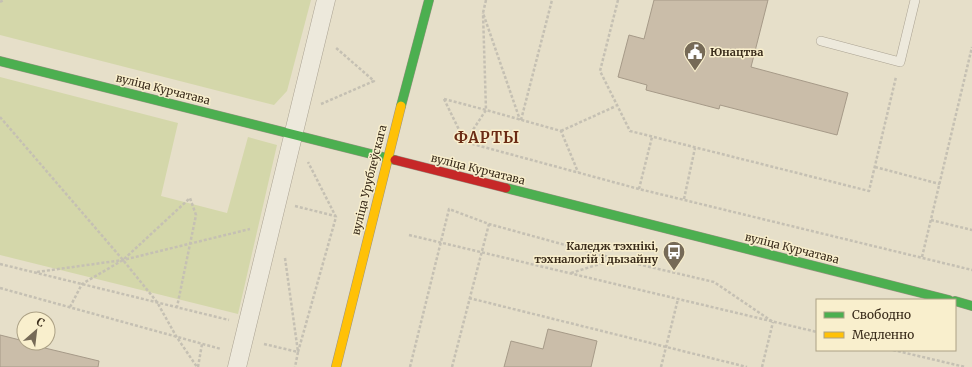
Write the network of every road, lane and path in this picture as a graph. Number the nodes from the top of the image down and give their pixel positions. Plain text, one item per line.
1 (4, 0) edge
2 (326, 0) edge
3 (429, 0) edge
4 (486, 0) edge
5 (552, 0) edge
6 (618, 0) edge
7 (915, 0) edge
8 (0, 2) edge
9 (483, 13) junction
10 (318, 32) junction
11 (821, 41) dead end
12 (972, 47) edge
13 (0, 61) edge
14 (900, 62) junction
15 (616, 106) junction
16 (486, 110) junction
17 (298, 114) junction
18 (0, 117) edge
19 (521, 120) junction
20 (561, 131) junction
21 (294, 134) junction
22 (652, 137) junction
23 (466, 142) junction
24 (695, 148) junction
25 (387, 157) junction
26 (308, 161) dead end
27 (875, 167) junction
28 (578, 172) junction
29 (940, 184) junction
30 (639, 188) junction
31 (684, 199) junction
32 (278, 202) junction
33 (336, 216) junction
34 (931, 220) junction
35 (272, 224) junction
36 (489, 224) junction
37 (972, 230) edge
38 (409, 235) dead end
39 (440, 242) junction
40 (190, 243) junction
41 (480, 253) junction
42 (285, 257) dead end
43 (922, 257) junction
44 (616, 259) junction
45 (123, 260) junction
46 (0, 264) edge
47 (972, 270) edge
48 (35, 272) junction
49 (569, 273) junction
50 (82, 284) junction
51 (0, 288) edge
52 (469, 298) junction
53 (678, 299) junction
54 (945, 299) edge
55 (956, 301) edge
56 (157, 302) junction
57 (972, 306) edge
58 (70, 307) junction
59 (177, 307) junction
60 (773, 322) junction
61 (816, 332) edge
62 (176, 336) junction
63 (202, 344) junction
64 (242, 346) edge
65 (666, 347) junction
66 (897, 351) edge
67 (298, 352) junction
68 (198, 367) edge
69 (295, 367) edge
70 (336, 367) edge
71 (410, 367) edge
72 (452, 367) edge
73 (661, 367) edge
74 (747, 367) edge
75 (762, 367) edge
76 (965, 367) edge

1 - 8 path
2 - 10 street
3 - 25 main road, вуліца Урублеўскага
4 - 9 path
5 - 19 path
6 - 15 path
7 - 14 lane
9 - 16 path
9 - 19 path
10 - 17 street
10 - 17 path
11 - 14 lane
12 - 29 path
13 - 21 main road, вуліца Курчатава
14 - 27 path
15 - 20 path
15 - 22 path
16 - 19 path
16 - 23 path
16 - 23 path
17 - 21 street
18 - 45 path
19 - 20 path
20 - 28 path
21 - 25 main road, вуліца Курчатава
21 - 32 street
22 - 24 path
22 - 30 path
23 - 28 path
24 - 27 path
24 - 31 path
25 - 54 main road, вуліца Курчатава
25 - 70 main road, вуліца Урублеўскага
26 - 33 path
27 - 29 path
28 - 30 path
29 - 34 path
30 - 31 path
31 - 43 path
32 - 33 path
32 - 35 street
33 - 67 path
34 - 37 path
34 - 43 path
35 - 40 path
35 - 64 street
36 - 39 path
36 - 41 path
36 - 44 path
38 - 39 path
39 - 41 path
39 - 71 path
40 - 45 path
40 - 45 path
40 - 59 path
41 - 49 path
41 - 52 path
42 - 67 path
43 - 47 path
44 - 49 path
44 - 60 path
45 - 48 path
45 - 50 path
45 - 56 path
46 - 48 path
48 - 50 path
49 - 53 path
50 - 56 path
50 - 58 path
51 - 58 path
52 - 65 path
52 - 72 path
53 - 60 path
53 - 65 path
55 - 57 main road
56 - 59 path
56 - 62 path
58 - 62 path
59 - 64 path
60 - 61 path
60 - 75 path
62 - 63 path
62 - 68 path
63 - 64 path
63 - 68 path
64 - 67 path
65 - 73 path
65 - 74 path
66 - 76 path
67 - 69 path

